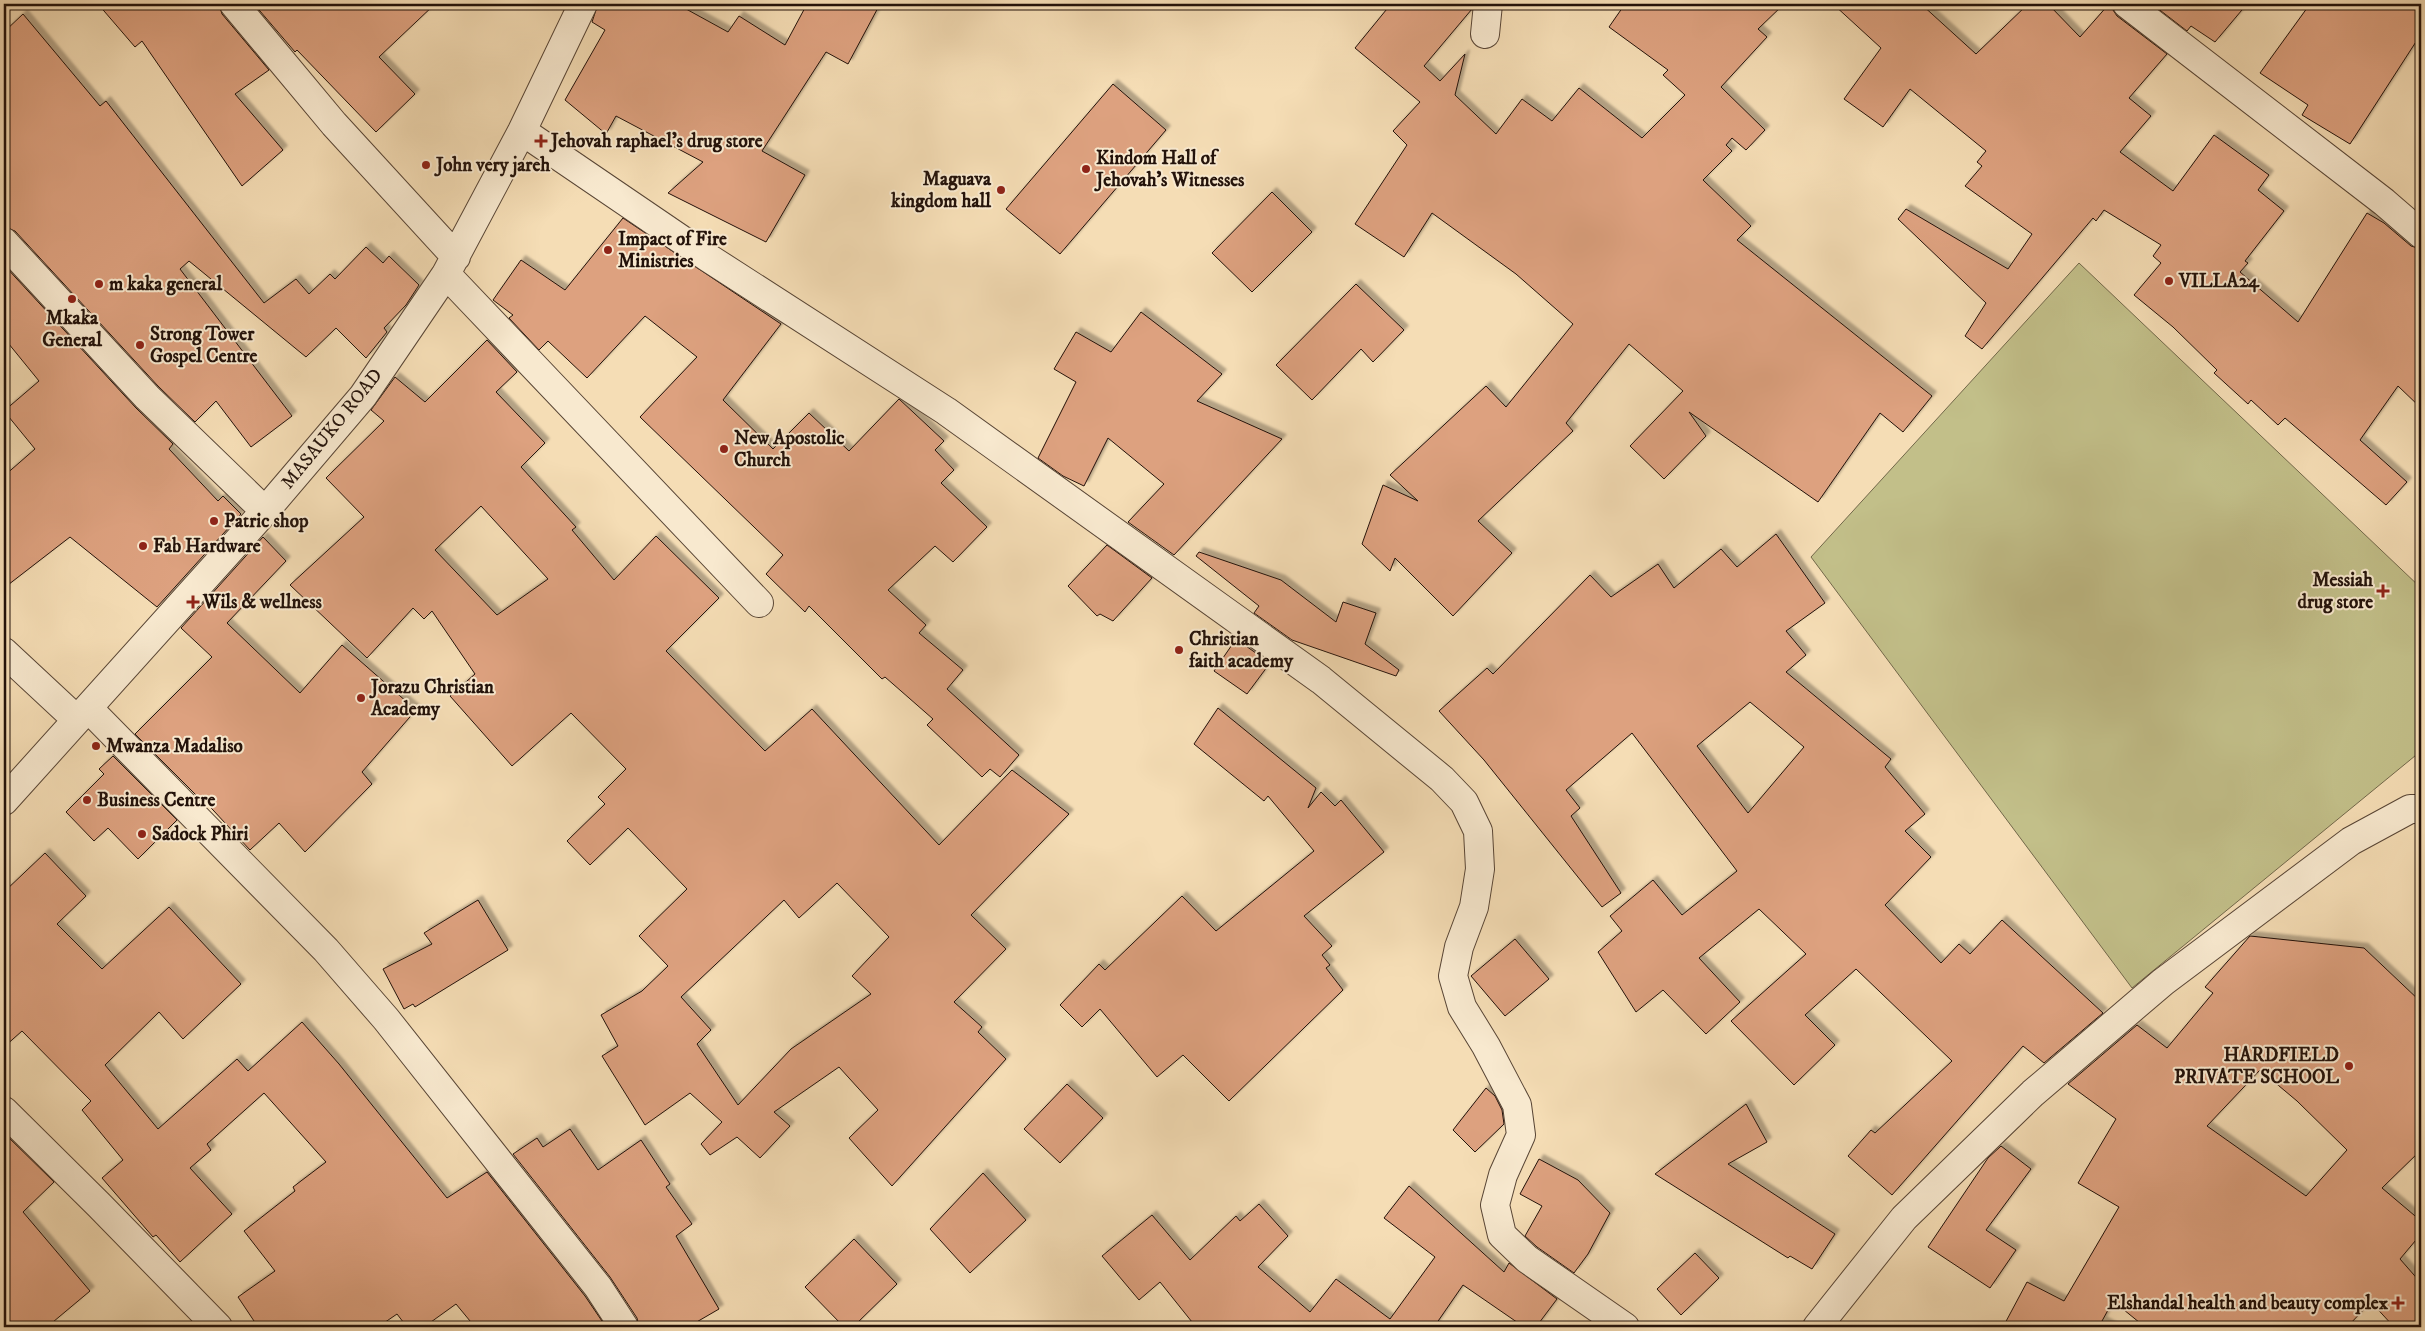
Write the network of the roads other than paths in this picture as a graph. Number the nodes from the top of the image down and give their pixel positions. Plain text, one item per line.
1 (234, 4) edge
2 (583, 4) edge
3 (1488, 4) edge
4 (2127, 4) edge
5 (1485, 34) dead end
6 (522, 131) junction
7 (2421, 234) edge
8 (4, 242) edge
9 (451, 266) junction
10 (265, 511) junction
11 (759, 604) dead end
12 (4, 652) edge
13 (82, 714) junction
14 (4, 801) edge
15 (2421, 809) edge
16 (4, 1111) edge
17 (218, 1327) edge
18 (624, 1327) edge
19 (1625, 1327) edge
20 (1817, 1327) edge

1 - 9 street
2 - 6 street, MASAUKO ROAD
3 - 5 street
4 - 7 street
6 - 9 street, MASAUKO ROAD
6 - 19 street
8 - 10 street
9 - 10 street, MASAUKO ROAD
9 - 11 street
10 - 13 street, MASAUKO ROAD
12 - 13 street
13 - 14 street, MASAUKO ROAD
13 - 18 street
15 - 20 street
16 - 17 street

